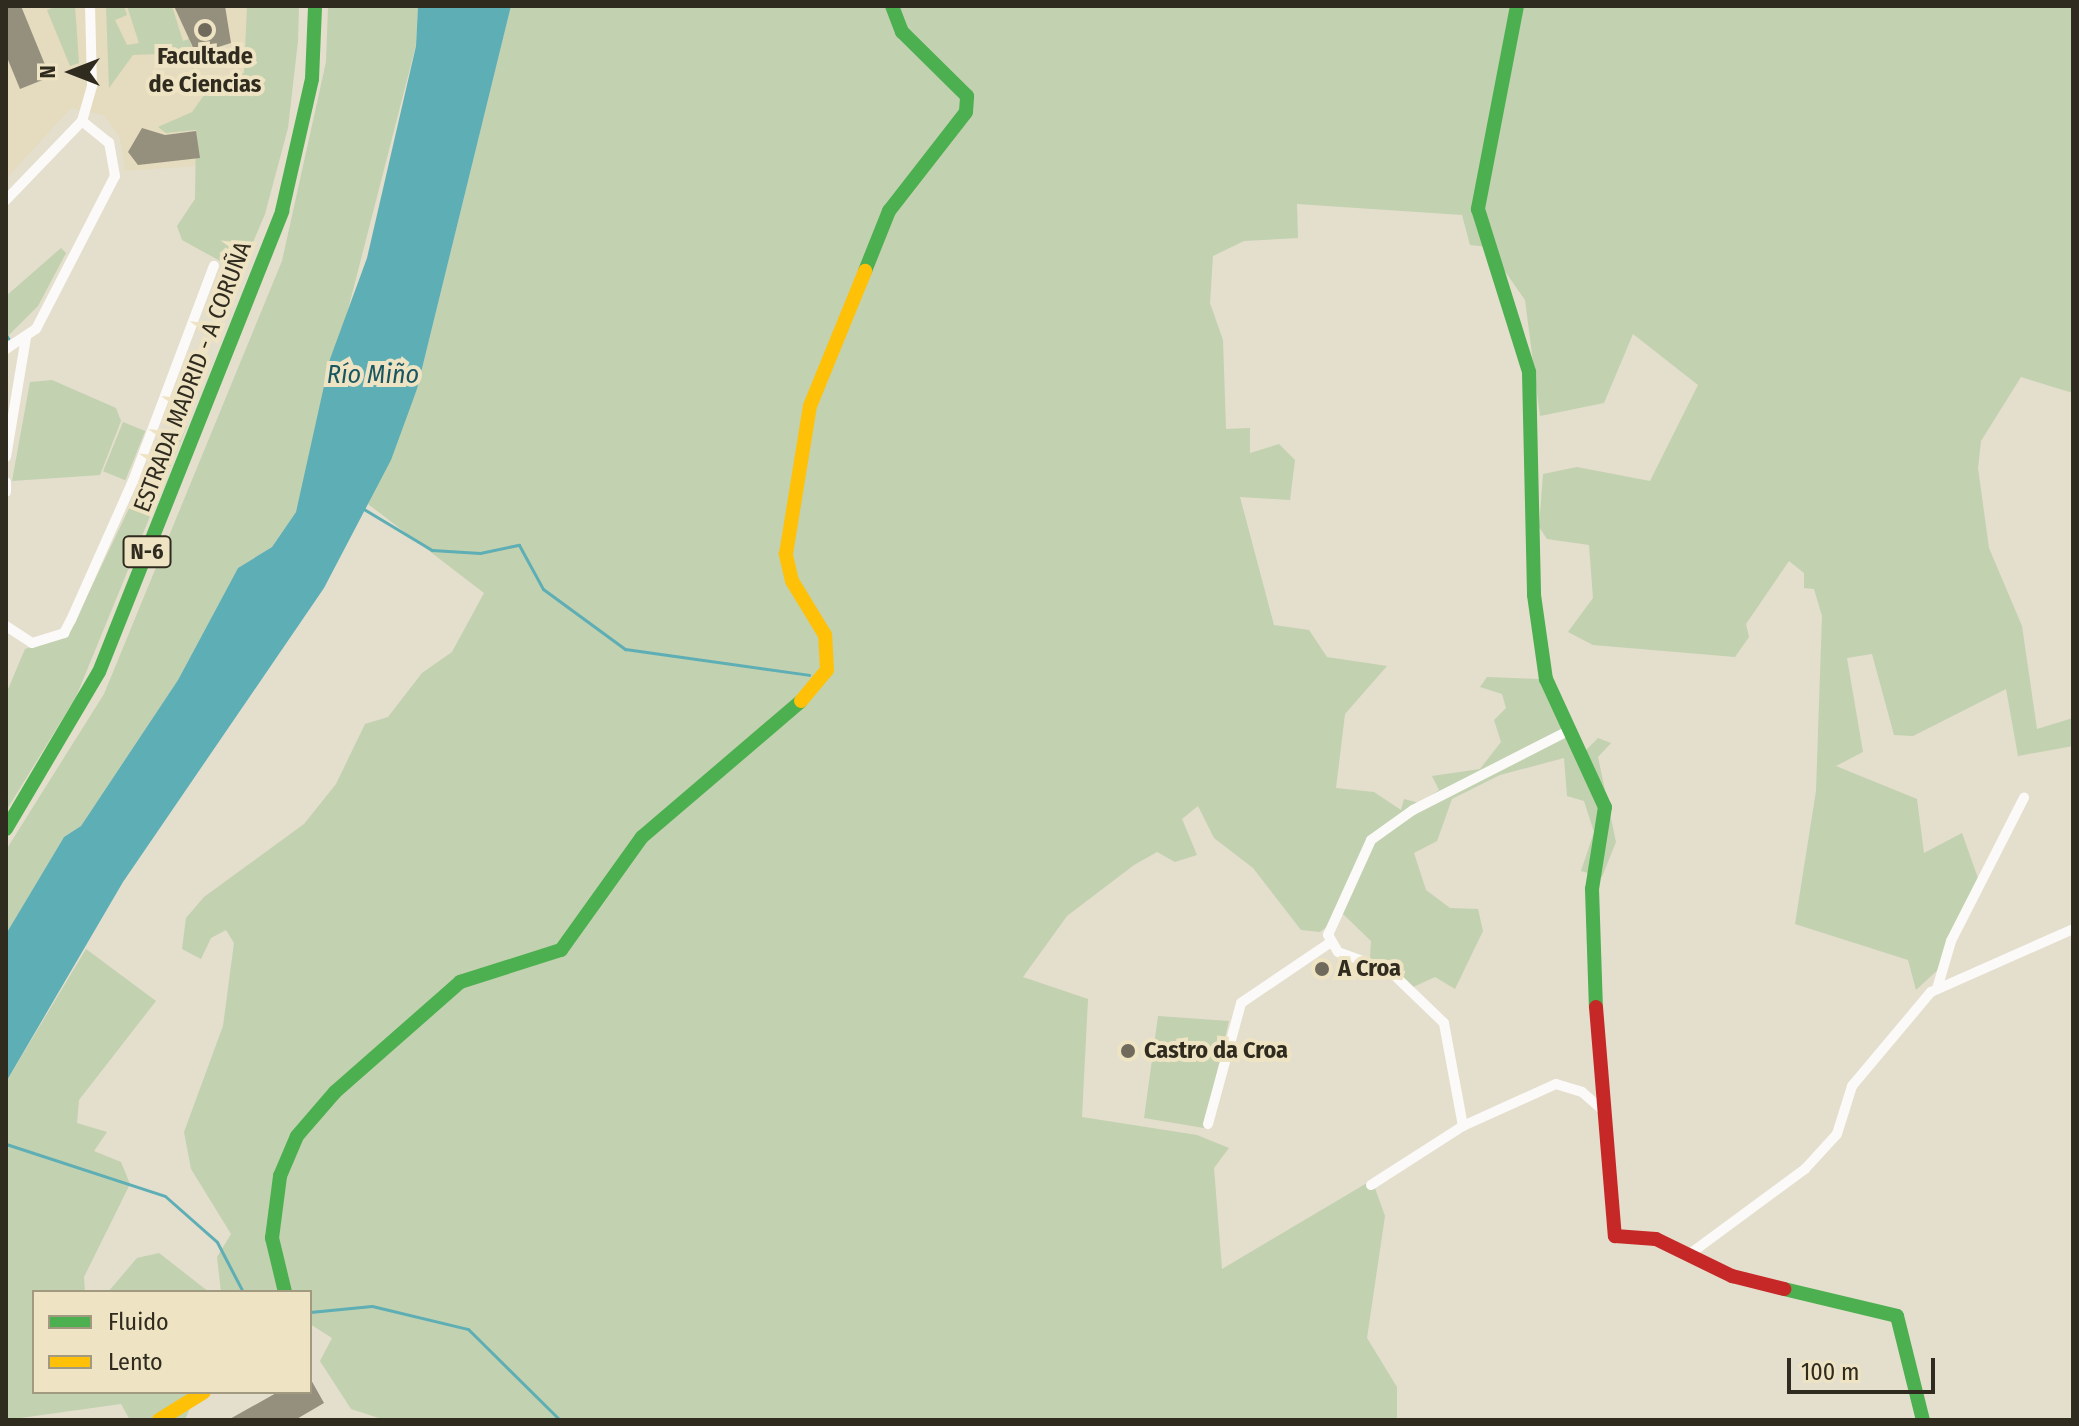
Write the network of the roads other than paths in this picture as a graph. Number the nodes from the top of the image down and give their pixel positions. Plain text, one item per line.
1 (90, 6) edge
2 (315, 6) edge
3 (892, 6) edge
4 (1517, 6) edge
5 (82, 121) junction
6 (6, 200) edge
7 (214, 266) dead end
8 (26, 337) junction
9 (6, 349) edge
10 (6, 457) edge
11 (6, 482) edge
12 (6, 492) edge
13 (6, 626) edge
14 (1566, 732) junction
15 (2024, 798) dead end
16 (6, 829) edge
17 (2073, 929) edge
18 (1328, 944) junction
19 (1937, 989) junction
20 (1604, 1111) junction
21 (1208, 1124) dead end
22 (1463, 1126) junction
23 (1371, 1185) dead end
24 (1691, 1253) junction
25 (285, 1290) edge
26 (201, 1394) edge
27 (159, 1420) edge
28 (1923, 1420) edge

1 - 5 street
2 - 16 main road, ESTRADA MADRID - A CORUÑA / N-6
3 - 25 main road
4 - 14 main road
5 - 6 street
5 - 8 street
7 - 13 street
8 - 9 street
8 - 10 street
11 - 12 street
14 - 18 street
14 - 20 main road
15 - 19 street
17 - 19 street
18 - 21 street
18 - 22 street
19 - 24 street
20 - 22 street
20 - 24 main road
22 - 23 street
24 - 28 main road
26 - 27 main road

